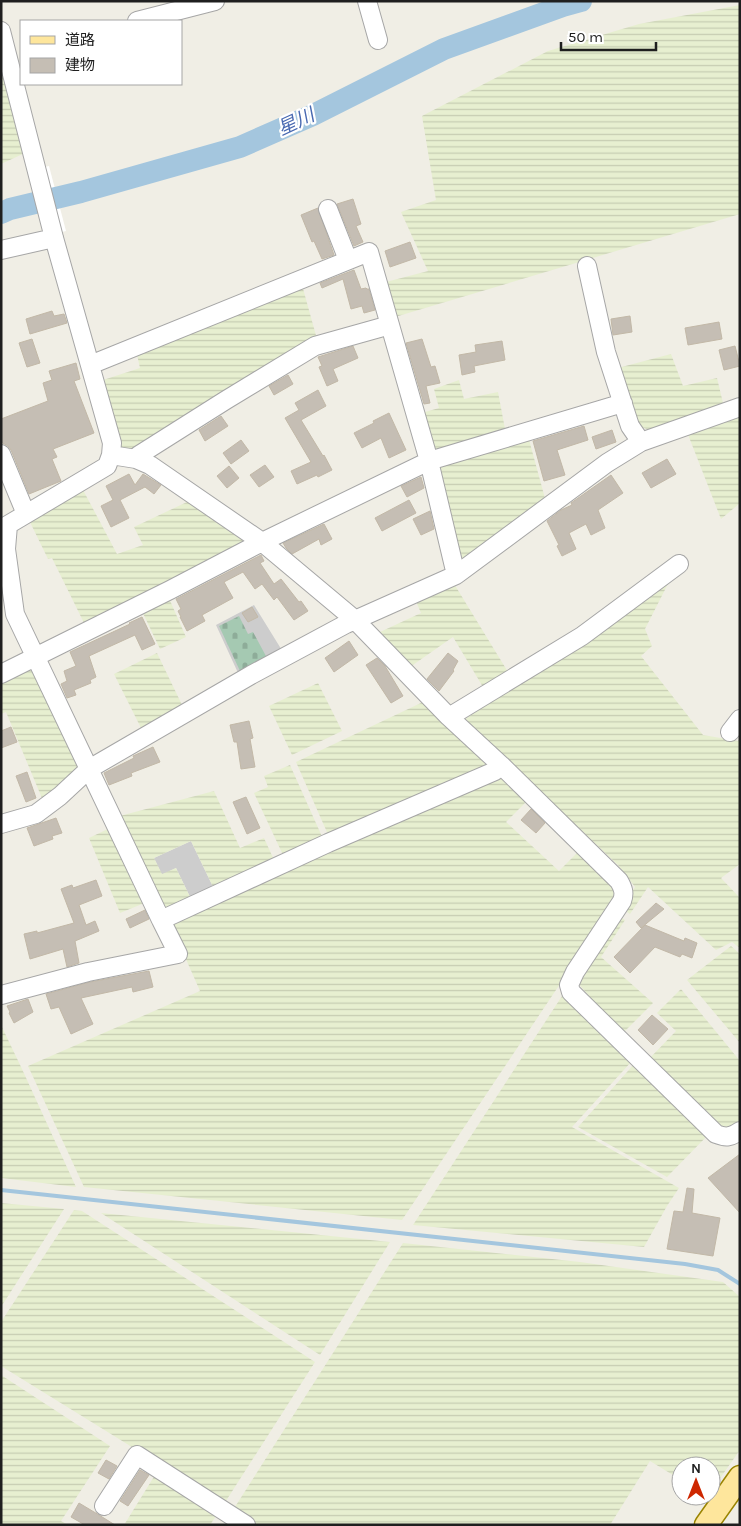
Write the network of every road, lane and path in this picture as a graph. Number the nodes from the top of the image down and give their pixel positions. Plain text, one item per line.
1 (216, 1) edge
2 (367, 1) edge
3 (141, 20) edge
4 (1, 31) edge
5 (378, 40) dead end
6 (10, 54) edge
7 (328, 209) dead end
8 (54, 238) junction
9 (1, 250) edge
10 (348, 260) junction
11 (587, 266) dead end
12 (390, 325) junction
13 (90, 365) junction
14 (623, 403) junction
15 (740, 406) edge
16 (641, 442) junction
17 (1, 454) edge
18 (111, 455) junction
19 (136, 459) junction
20 (429, 461) junction
21 (26, 514) junction
22 (4, 527) edge
23 (262, 542) junction
24 (679, 564) dead end
25 (456, 574) junction
26 (354, 619) junction
27 (35, 657) junction
28 (1, 674) edge
29 (448, 717) junction
30 (501, 765) junction
31 (89, 769) junction
32 (1, 824) edge
33 (161, 920) junction
34 (1, 995) edge
35 (740, 1131) edge
36 (740, 1477) edge
37 (104, 1506) dead end
38 (221, 1518) edge
39 (246, 1525) edge
40 (706, 1525) edge

1 - 3 street
2 - 5 street
4 - 6 street
6 - 8 street
7 - 10 street
8 - 9 street
8 - 13 street
10 - 12 street
10 - 13 street
11 - 14 street
12 - 19 street
12 - 20 street
13 - 18 street
14 - 16 street
14 - 20 street
15 - 16 street
16 - 25 street
17 - 21 street
18 - 19 street
18 - 21 street
19 - 23 street
20 - 23 street
20 - 25 street
21 - 22 street
22 - 27 street
23 - 26 street
23 - 27 street
24 - 29 street
25 - 26 street
26 - 29 street
26 - 31 street
27 - 28 street
27 - 31 street
29 - 30 street
30 - 33 street
30 - 35 street
31 - 32 street
31 - 33 street
33 - 34 street
36 - 40 main road
37 - 38 street
38 - 39 street

